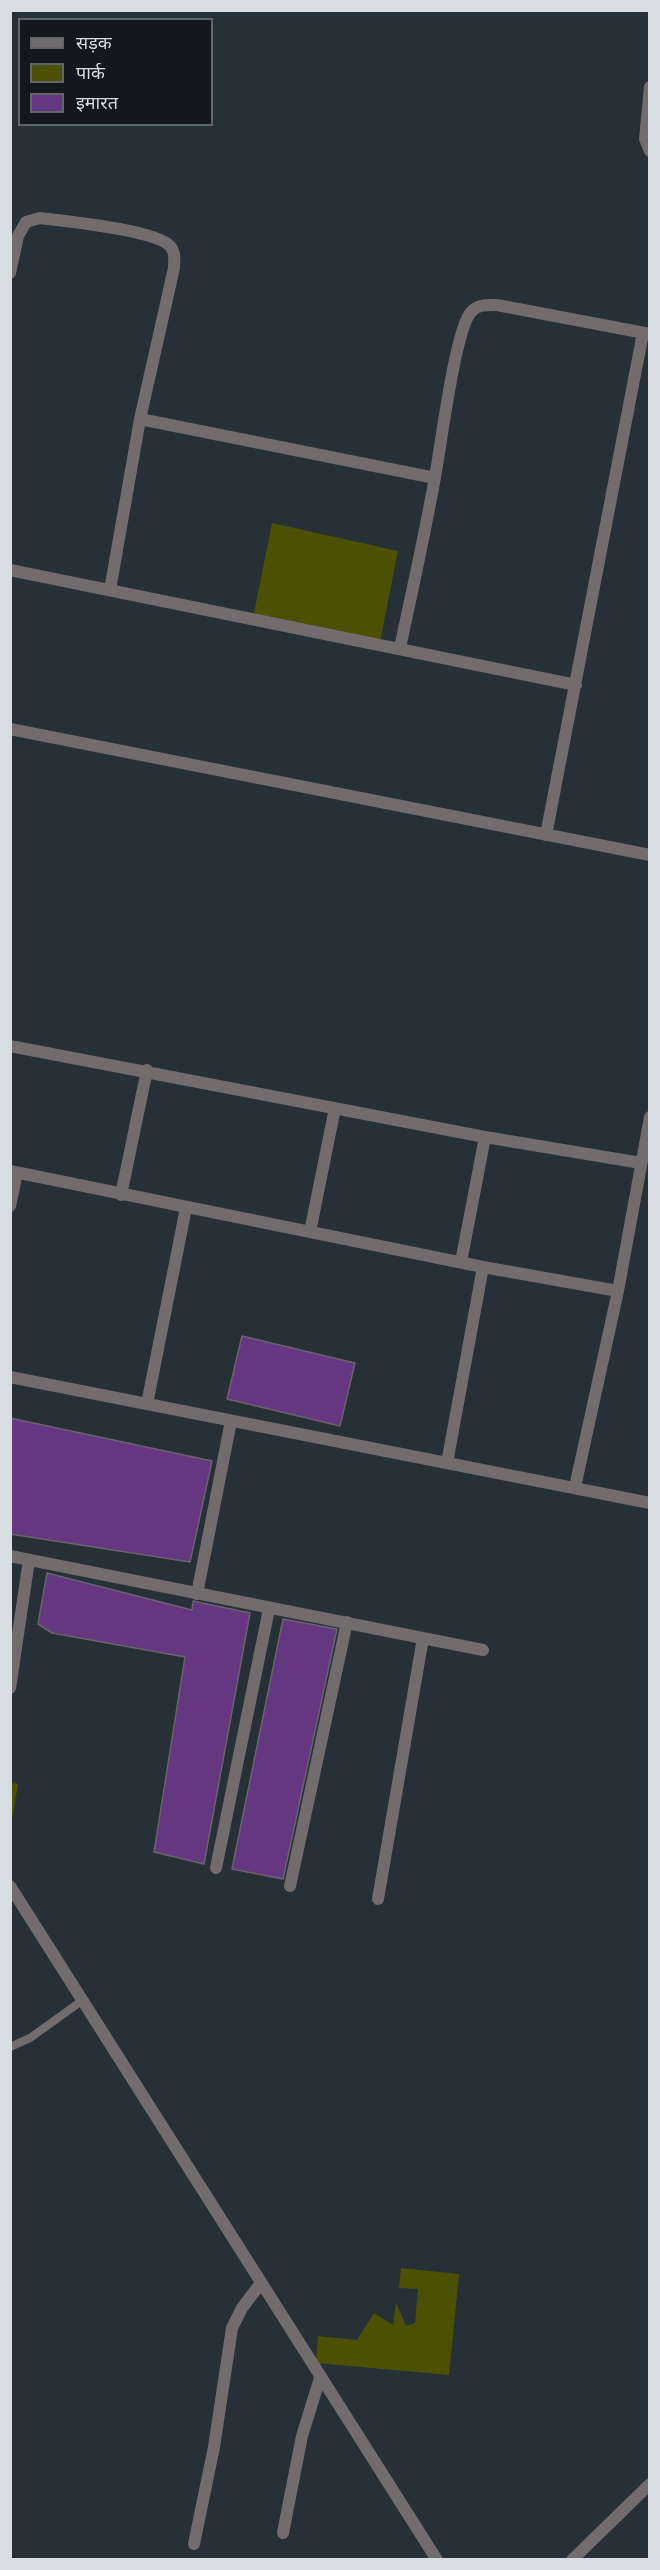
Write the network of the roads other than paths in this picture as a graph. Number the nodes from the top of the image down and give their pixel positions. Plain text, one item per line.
1 (650, 87) edge
2 (650, 151) edge
3 (10, 273) edge
4 (646, 334) edge
5 (140, 420) junction
6 (435, 478) junction
7 (10, 570) edge
8 (110, 590) junction
9 (400, 648) junction
10 (576, 685) junction
11 (10, 729) edge
12 (546, 835) junction
13 (650, 855) edge
14 (10, 1046) edge
15 (147, 1070) junction
16 (335, 1108) junction
17 (650, 1117) edge
18 (485, 1137) junction
19 (640, 1163) junction
20 (14, 1172) edge
21 (121, 1195) junction
22 (10, 1206) edge
23 (186, 1208) junction
24 (310, 1232) junction
25 (461, 1262) junction
26 (483, 1267) junction
27 (618, 1291) junction
28 (10, 1377) edge
29 (147, 1404) junction
30 (231, 1421) junction
31 (447, 1463) junction
32 (574, 1487) junction
33 (650, 1503) edge
34 (10, 1556) edge
35 (29, 1560) junction
36 (197, 1594) junction
37 (269, 1609) junction
38 (346, 1622) junction
39 (423, 1638) junction
40 (483, 1650) dead end
41 (10, 1688) edge
42 (216, 1868) dead end
43 (10, 1886) edge
44 (290, 1886) dead end
45 (378, 1899) dead end
46 (83, 2000) junction
47 (10, 2047) edge
48 (261, 2283) junction
49 (320, 2378) junction
50 (650, 2484) edge
51 (283, 2533) dead end
52 (194, 2544) dead end
53 (579, 2557) edge
54 (436, 2559) edge

1 - 2 street
3 - 5 street
4 - 6 street
4 - 10 street
5 - 6 street
5 - 8 street
6 - 9 street
7 - 8 street
8 - 9 street
9 - 10 street
10 - 12 street
11 - 12 street
12 - 13 street
14 - 15 street
15 - 16 street
15 - 21 street
16 - 18 street
16 - 24 street
17 - 19 street
18 - 19 street
18 - 25 street
19 - 27 street
20 - 21 street
20 - 22 street
21 - 23 street
23 - 24 street
23 - 29 street
24 - 25 street
25 - 26 street
26 - 27 street
26 - 31 street
27 - 32 street
28 - 29 street
29 - 30 street
30 - 31 street
30 - 36 street
31 - 32 street
32 - 33 street
34 - 35 street
35 - 36 street
35 - 41 street
36 - 37 street
37 - 38 street
37 - 42 street
38 - 39 street
38 - 44 street
39 - 40 street
39 - 45 street
43 - 46 street
46 - 47 lane
46 - 48 street
48 - 49 street
48 - 52 street
49 - 51 street
49 - 54 street
50 - 53 street

